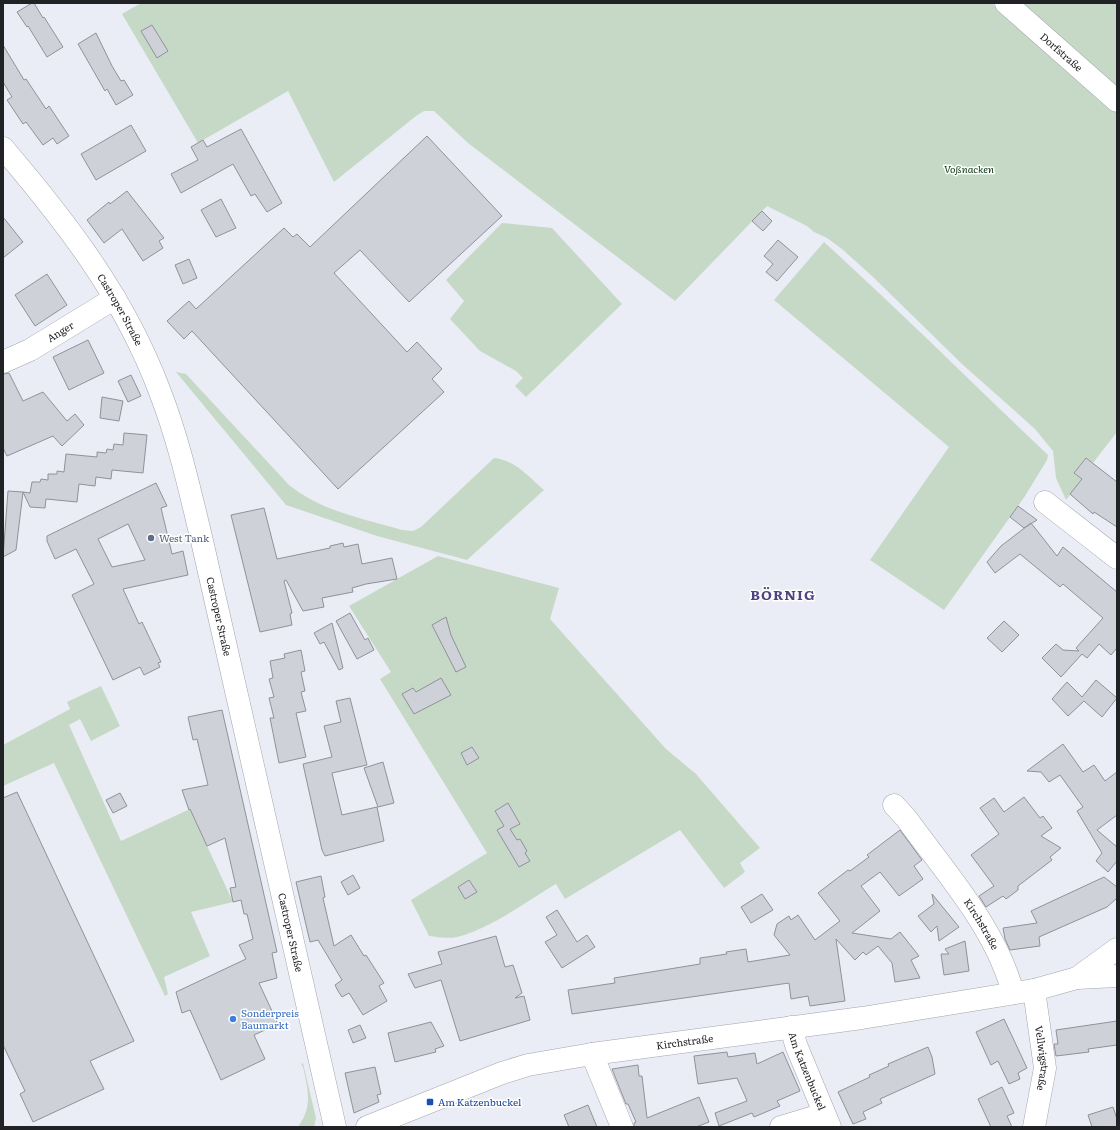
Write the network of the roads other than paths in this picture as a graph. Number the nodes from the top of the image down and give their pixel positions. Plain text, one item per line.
1 (1006, 3) edge
2 (1117, 100) edge
3 (3, 148) edge
4 (115, 298) junction
5 (3, 362) edge
6 (1045, 502) dead end
7 (1117, 558) edge
8 (894, 805) dead end
9 (1117, 949) edge
10 (1117, 976) edge
11 (1077, 978) junction
12 (1023, 991) junction
13 (791, 1027) junction
14 (592, 1054) junction
15 (827, 1121) edge
16 (335, 1127) edge
17 (367, 1127) edge
18 (622, 1127) edge
19 (781, 1127) edge
20 (1034, 1127) edge

1 - 2 street, Dorfstraße
3 - 4 street, Castroper Straße
4 - 5 street, Anger
4 - 16 street, Castroper Straße
6 - 7 street
8 - 12 street, Kirchstraße
9 - 11 street, Kirchstraße
10 - 11 street, Kirchstraße
11 - 12 street, Kirchstraße
12 - 13 street, Kirchstraße
12 - 20 street, Vellwigstraße
13 - 14 street, Kirchstraße
13 - 15 street, Am Katzenbuckel
14 - 17 street, Kirchstraße
14 - 18 street
15 - 19 street, Am Katzenbuckel

